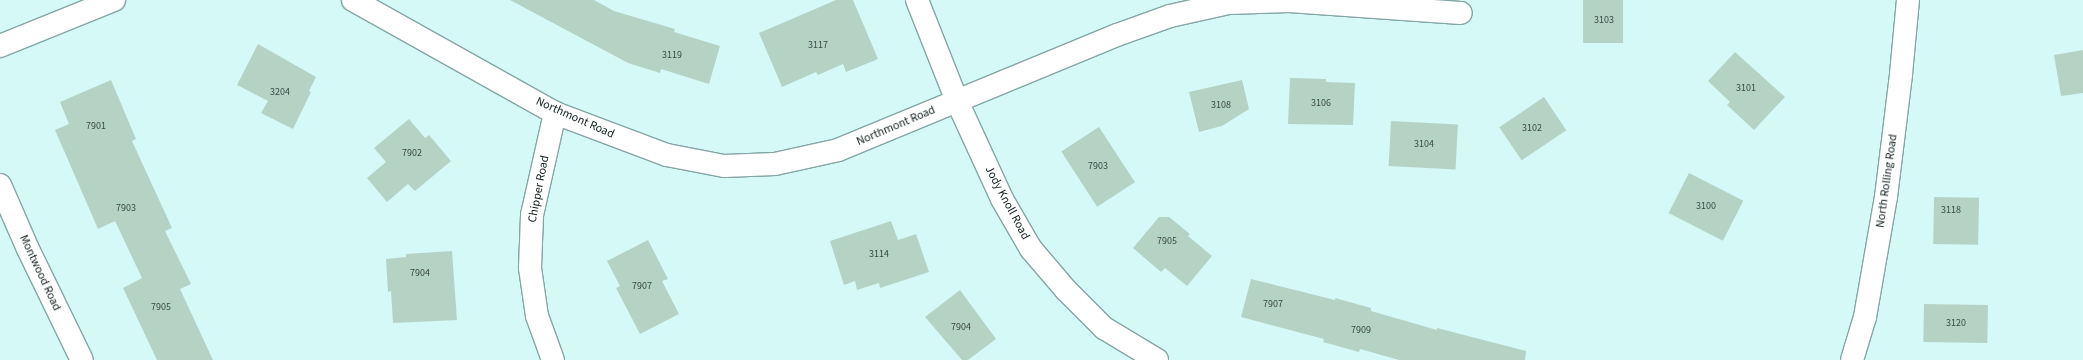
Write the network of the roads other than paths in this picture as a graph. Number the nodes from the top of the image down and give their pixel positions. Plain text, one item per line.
1 (114, 0) edge
2 (353, 0) edge
3 (917, 0) edge
4 (1908, 0) edge
5 (1461, 13) dead end
6 (0, 46) edge
7 (957, 101) junction
8 (555, 113) junction
9 (0, 185) edge
10 (82, 360) edge
11 (553, 360) edge
12 (1157, 360) edge
13 (1852, 360) edge

1 - 6 street
2 - 8 street, Northmont Road
3 - 7 street, Jody Knoll Road
4 - 13 street, North Rolling Road
5 - 7 street, Northmont Road
7 - 8 street, Northmont Road
7 - 12 street, Jody Knoll Road
8 - 11 street, Chipper Road
9 - 10 street, Montwood Road

